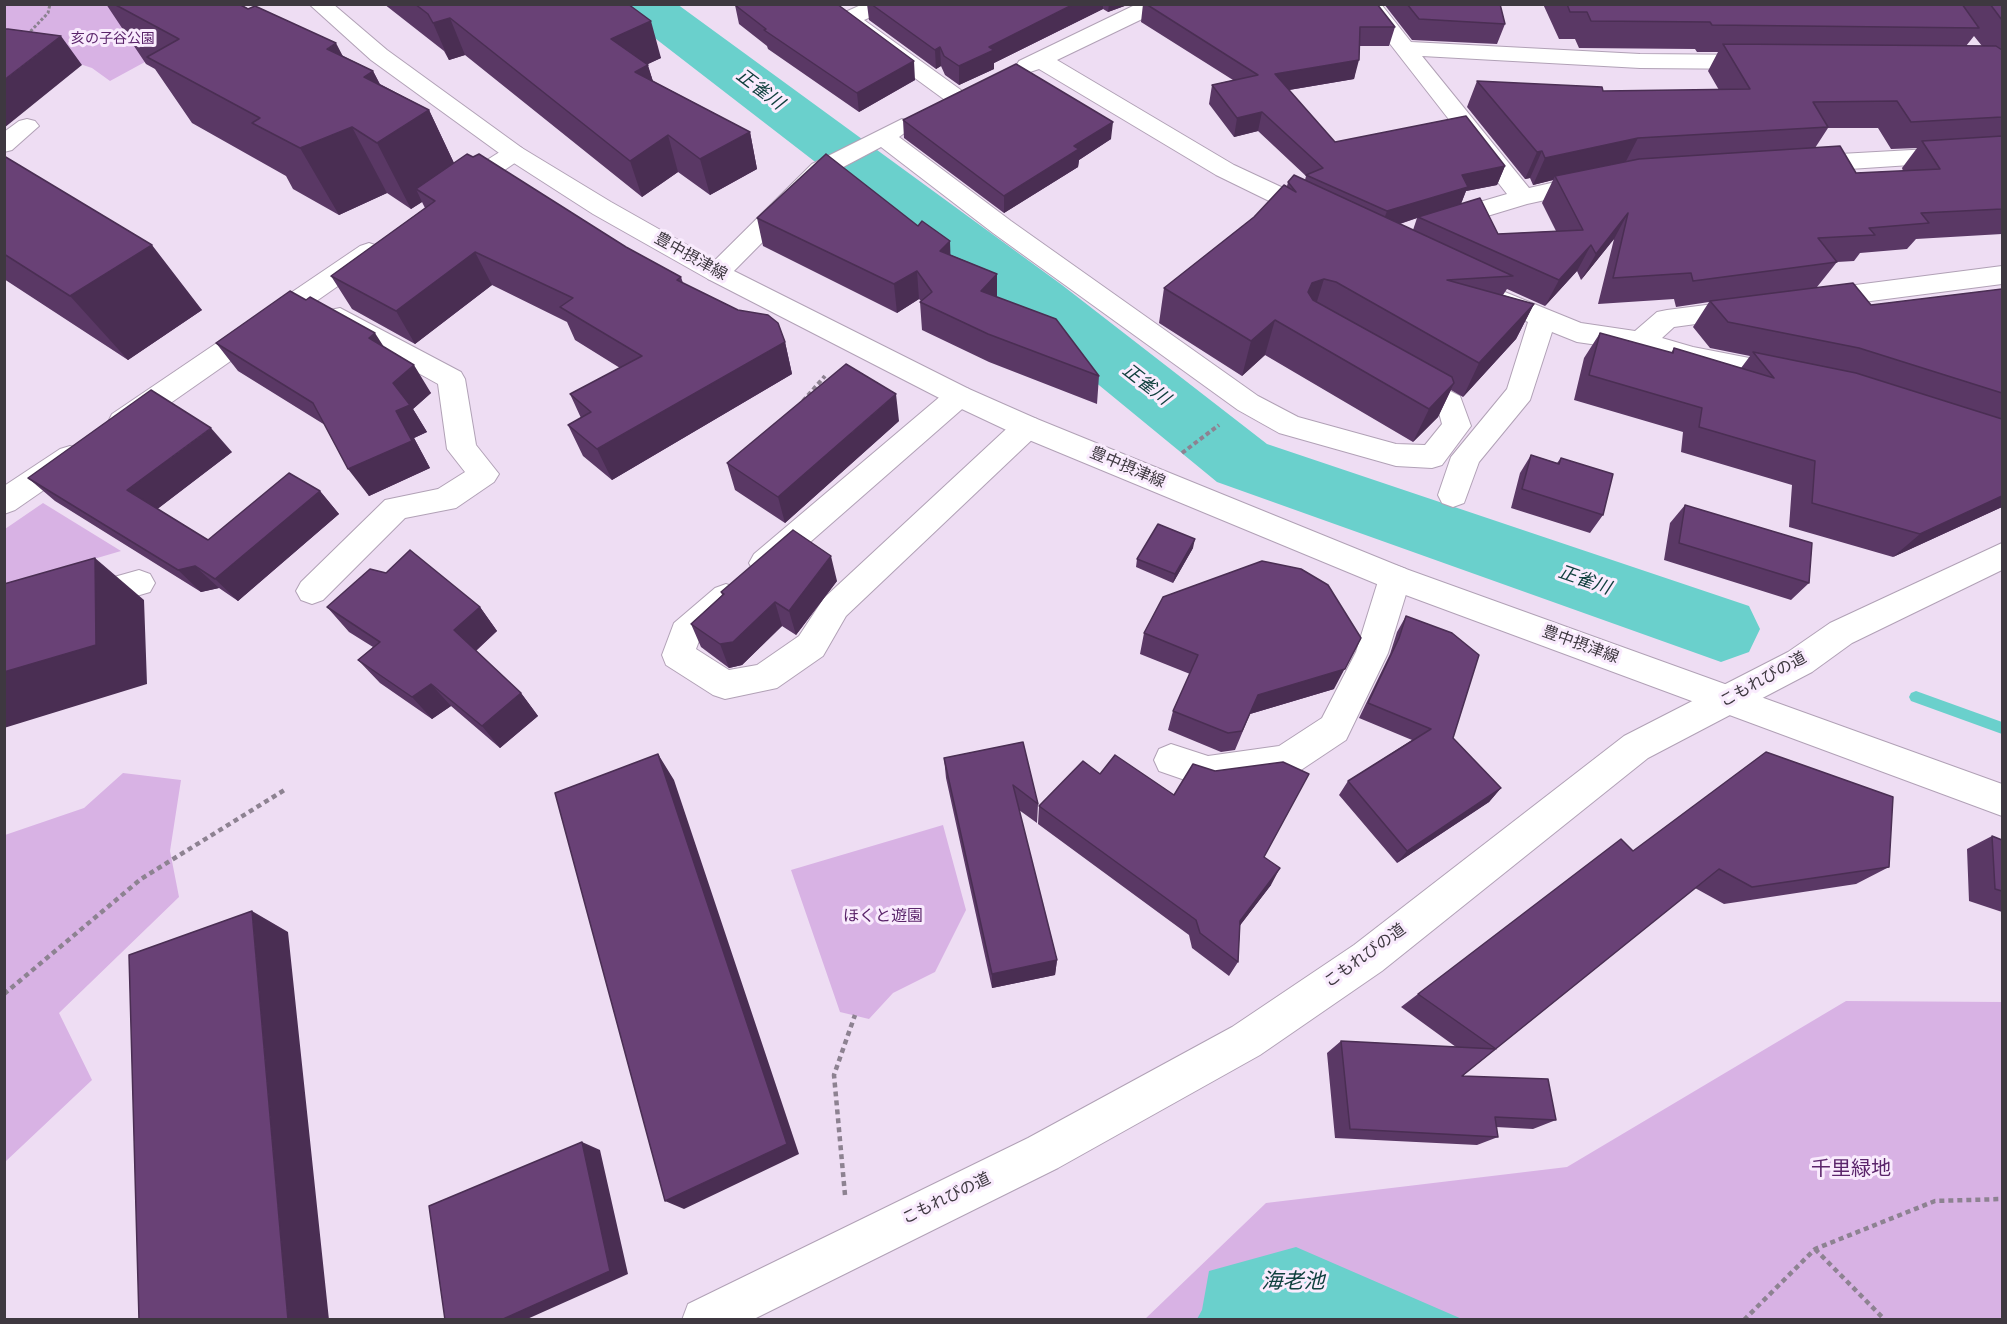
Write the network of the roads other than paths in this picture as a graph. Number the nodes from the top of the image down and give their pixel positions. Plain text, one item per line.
1 (319, 4) edge
2 (881, 4) edge
3 (1155, 4) edge
4 (1369, 4) edge
5 (1404, 48) junction
6 (1041, 60) junction
7 (1782, 62) edge
8 (1010, 74) edge
9 (978, 89) edge
10 (938, 108) junction
11 (27, 126) dead end
12 (877, 138) junction
13 (4, 145) edge
14 (2002, 152) edge
15 (514, 153) junction
16 (1778, 165) edge
17 (1613, 177) edge
18 (1523, 197) junction
19 (439, 203) edge
20 (1333, 221) edge
21 (1422, 228) edge
22 (391, 236) edge
23 (717, 273) junction
24 (2002, 275) edge
25 (1470, 285) edge
26 (305, 297) junction
27 (1542, 319) junction
28 (1640, 341) junction
29 (1382, 365) edge
30 (1814, 381) edge
31 (959, 396) junction
32 (1027, 428) junction
33 (1453, 495) dead end
34 (4, 502) edge
35 (2002, 556) edge
36 (1395, 578) junction
37 (139, 583) dead end
38 (312, 591) dead end
39 (4, 622) edge
40 (1732, 700) junction
41 (1171, 760) dead end
42 (2002, 800) edge
43 (704, 1320) edge

1 - 15 street, 豊中摂津線
2 - 10 street
3 - 6 street
4 - 5 street
5 - 7 street
5 - 18 street
6 - 8 street
6 - 20 street
9 - 10 street
10 - 12 street
11 - 13 street
12 - 23 street
12 - 29 street
14 - 16 street
15 - 19 street
15 - 23 street, 豊中摂津線
17 - 18 street
18 - 21 street
22 - 26 street
23 - 31 street, 豊中摂津線
24 - 28 street
25 - 27 street
26 - 34 street
26 - 38 street
27 - 28 street
27 - 33 street
28 - 30 street
31 - 32 street, 豊中摂津線
31 - 32 street
32 - 36 street, 豊中摂津線
35 - 40 street, こもれびの道
36 - 40 street, 豊中摂津線
36 - 41 street
37 - 39 street
40 - 42 street, 豊中摂津線
40 - 43 street, こもれびの道

